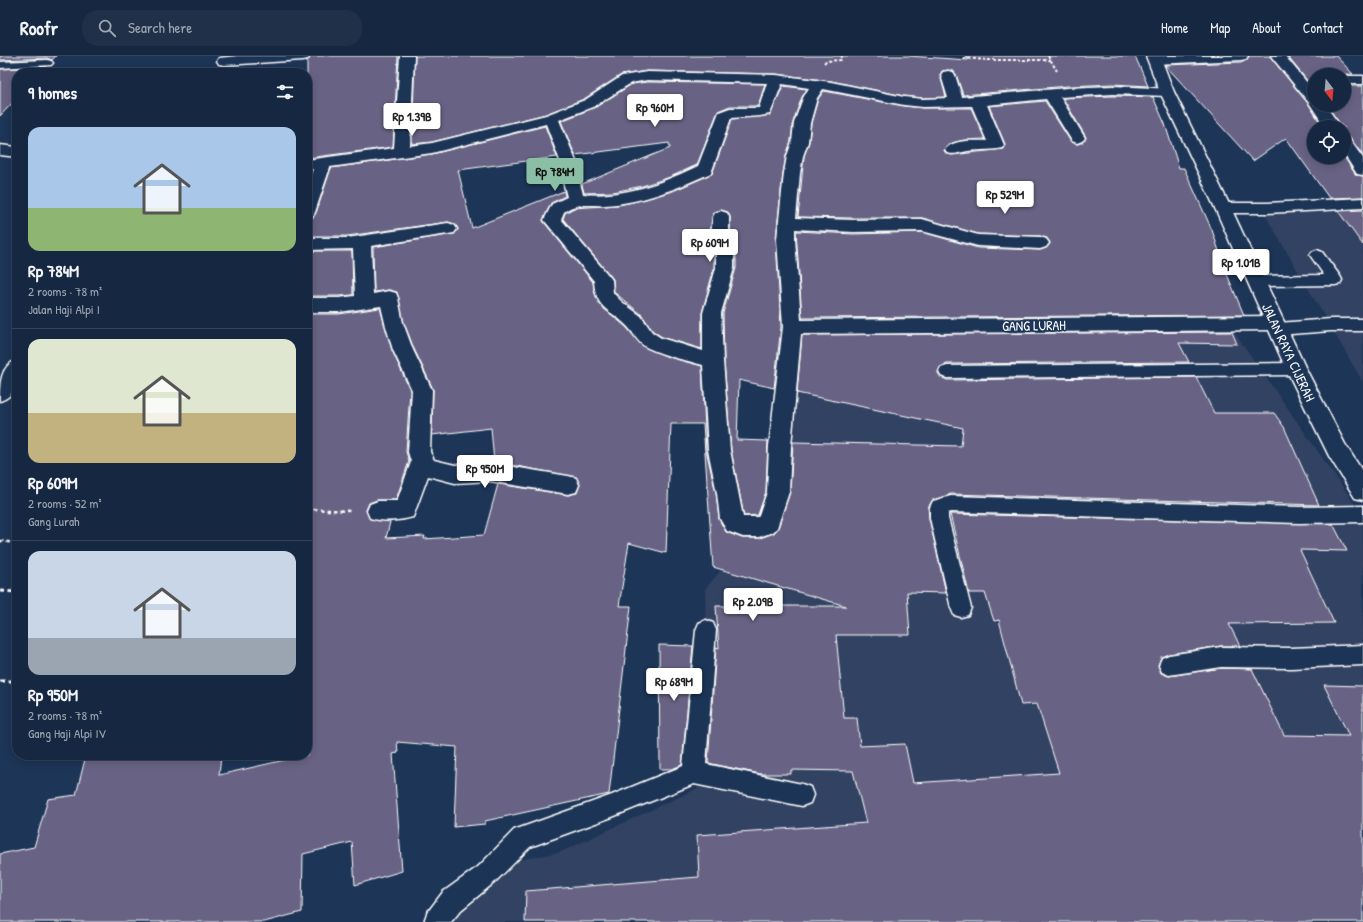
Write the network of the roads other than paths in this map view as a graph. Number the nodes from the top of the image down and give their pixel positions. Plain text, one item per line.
1 (303, 56) edge
2 (407, 56) edge
3 (1241, 56) edge
4 (1278, 56) edge
5 (1154, 58) edge
6 (47, 63) dead end
7 (223, 63) edge
8 (0, 64) edge
9 (948, 76) dead end
10 (776, 79) junction
11 (1296, 80) junction
12 (1307, 80) edge
13 (1351, 80) edge
14 (1363, 80) edge
15 (818, 85) junction
16 (1167, 92) junction
17 (1307, 93) edge
18 (1051, 94) junction
19 (978, 101) junction
20 (956, 102) junction
21 (551, 118) junction
22 (1077, 138) dead end
23 (0, 150) edge
24 (953, 150) dead end
25 (12, 151) edge
26 (1351, 152) edge
27 (402, 153) junction
28 (323, 163) junction
29 (312, 164) edge
30 (1363, 170) edge
31 (312, 197) edge
32 (576, 199) junction
33 (1363, 203) edge
34 (1222, 208) junction
35 (721, 217) dead end
36 (789, 223) junction
37 (448, 229) dead end
38 (362, 242) junction
39 (1040, 243) dead end
40 (312, 244) edge
41 (1317, 255) dead end
42 (1256, 281) junction
43 (364, 301) junction
44 (312, 305) edge
45 (1363, 325) edge
46 (1277, 326) junction
47 (792, 327) junction
48 (713, 361) junction
49 (1296, 370) junction
50 (947, 372) dead end
51 (12, 375) edge
52 (0, 393) edge
53 (422, 462) junction
54 (568, 485) dead end
55 (1363, 491) edge
56 (378, 512) road end
57 (1363, 514) edge
58 (961, 608) dead end
59 (706, 630) dead end
60 (1363, 655) edge
61 (1169, 665) dead end
62 (694, 773) junction
63 (802, 795) dead end
64 (436, 922) edge

1 - 7 street
2 - 27 street
3 - 5 street
4 - 11 street
5 - 16 street, JALAN RAYA CIJERAH
6 - 8 lane
9 - 20 street
10 - 15 street
10 - 21 street
10 - 32 street
11 - 12 street
11 - 17 street
13 - 14 street
15 - 20 street
15 - 36 street
16 - 18 street
16 - 34 street, JALAN RAYA CIJERAH
18 - 19 street
18 - 22 street
19 - 20 street
19 - 24 street
21 - 27 street
21 - 32 street
23 - 25 street
26 - 30 street
27 - 28 street
28 - 29 street
28 - 31 street
32 - 48 street
33 - 34 street
34 - 42 street, JALAN RAYA CIJERAH
35 - 48 street
36 - 39 street
36 - 47 street
37 - 38 street
38 - 40 street
38 - 43 street
41 - 42 lane
42 - 46 street, JALAN RAYA CIJERAH
43 - 44 street
43 - 53 street
45 - 46 lane
46 - 47 street, GANG LURAH
46 - 49 street, JALAN RAYA CIJERAH
47 - 48 street
49 - 50 lane
49 - 55 street, JALAN RAYA CIJERAH
51 - 52 street
53 - 54 street
53 - 56 street
57 - 58 lane
59 - 62 lane
60 - 61 lane
62 - 63 lane
62 - 64 lane

